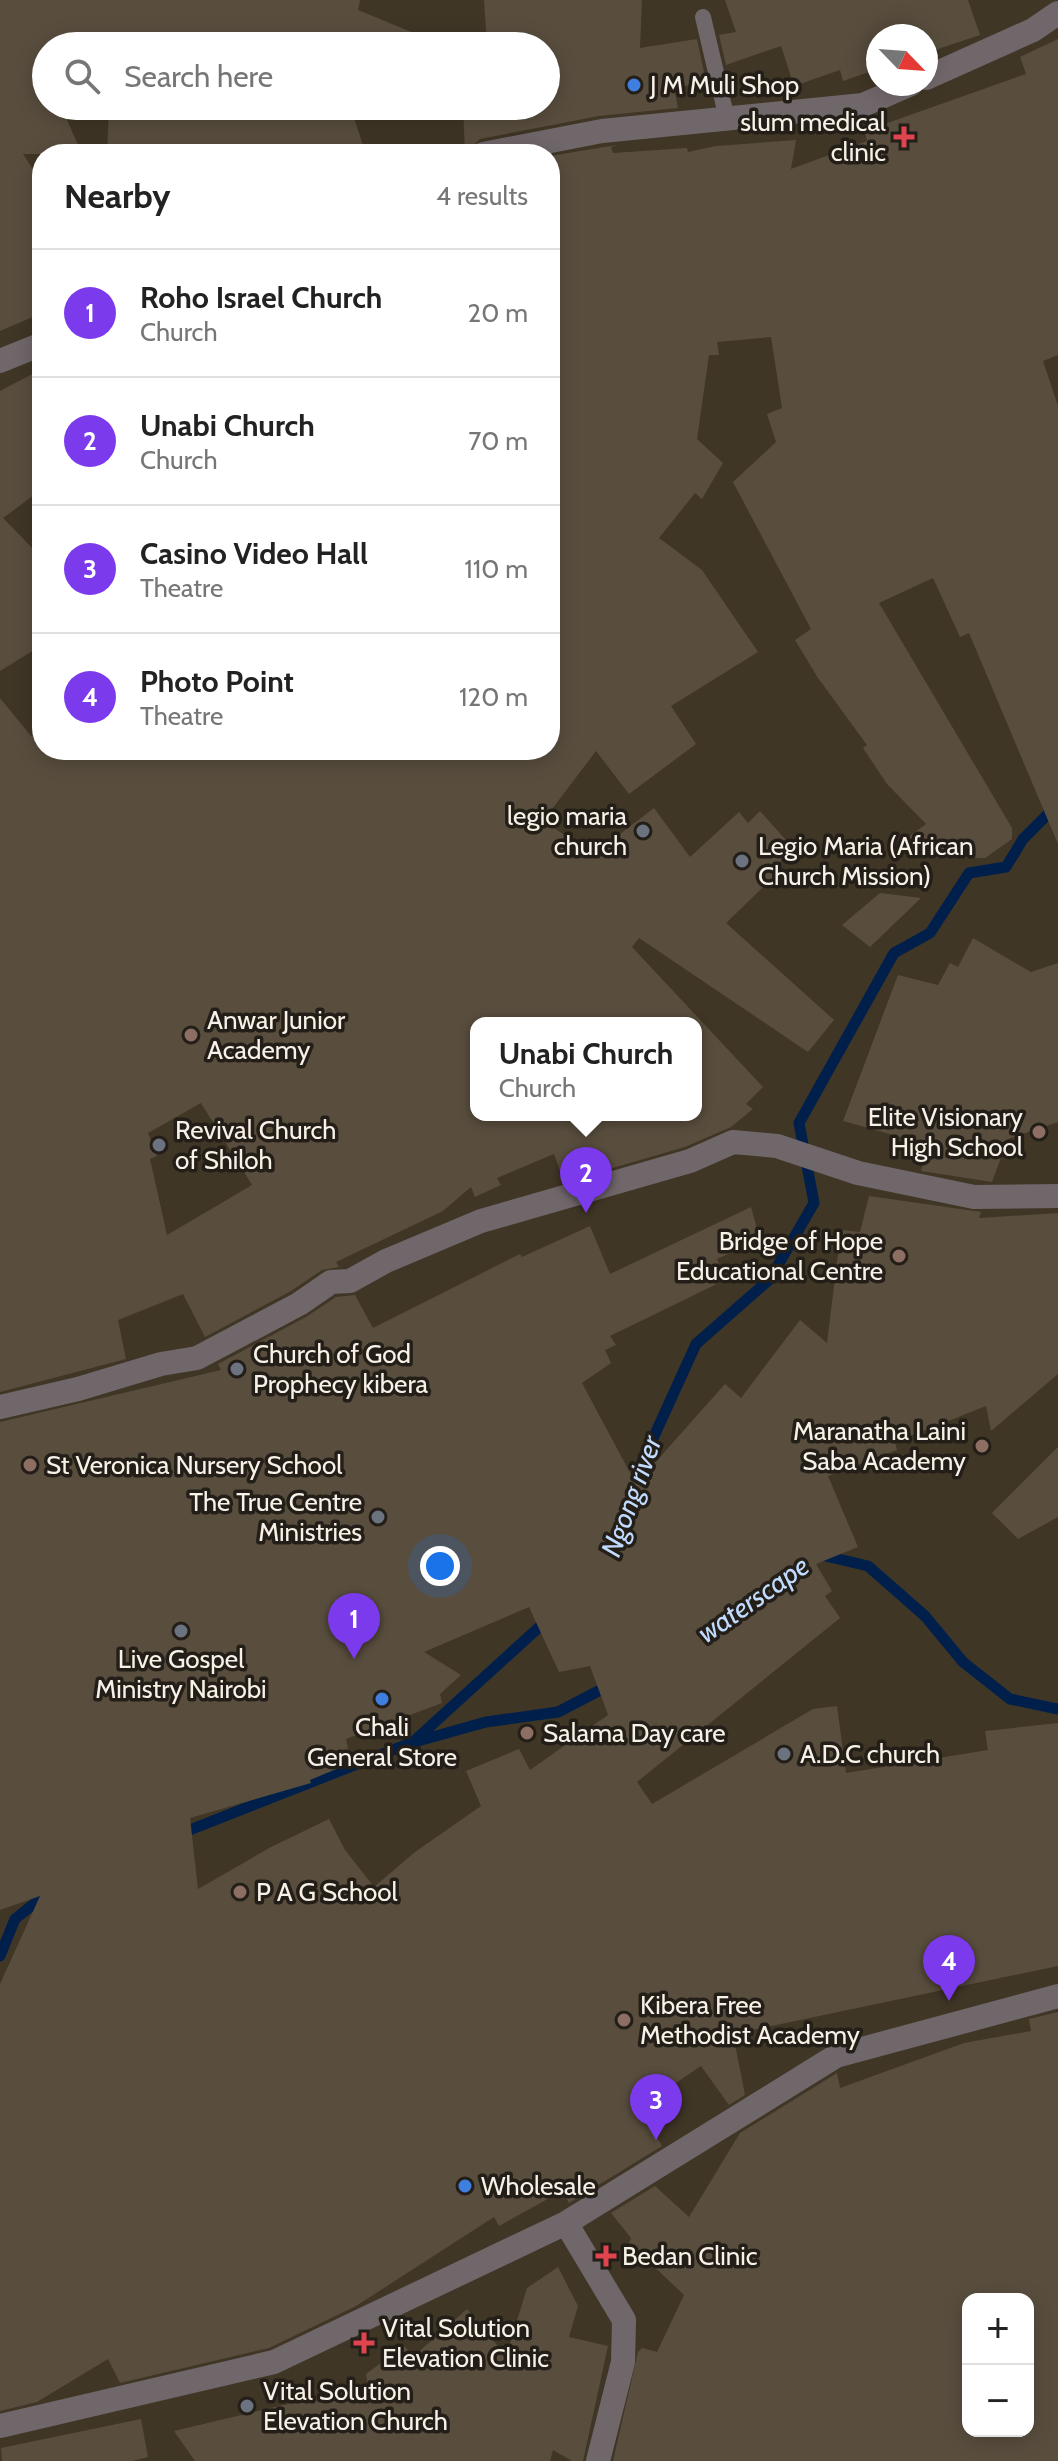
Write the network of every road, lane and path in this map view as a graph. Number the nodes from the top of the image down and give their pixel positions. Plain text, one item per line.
1 (1058, 13) edge
2 (703, 17) dead end
3 (938, 73) edge
4 (884, 96) edge
5 (727, 119) junction
6 (535, 144) edge
7 (32, 348) edge
8 (0, 361) edge
9 (1058, 1196) edge
10 (0, 1407) edge
11 (1058, 1996) edge
12 (566, 2223) junction
13 (0, 2426) edge
14 (598, 2461) edge

1 - 3 street
2 - 5 lane
4 - 5 street
5 - 6 street
7 - 8 street
9 - 10 street
11 - 12 street
12 - 13 street
12 - 14 street

